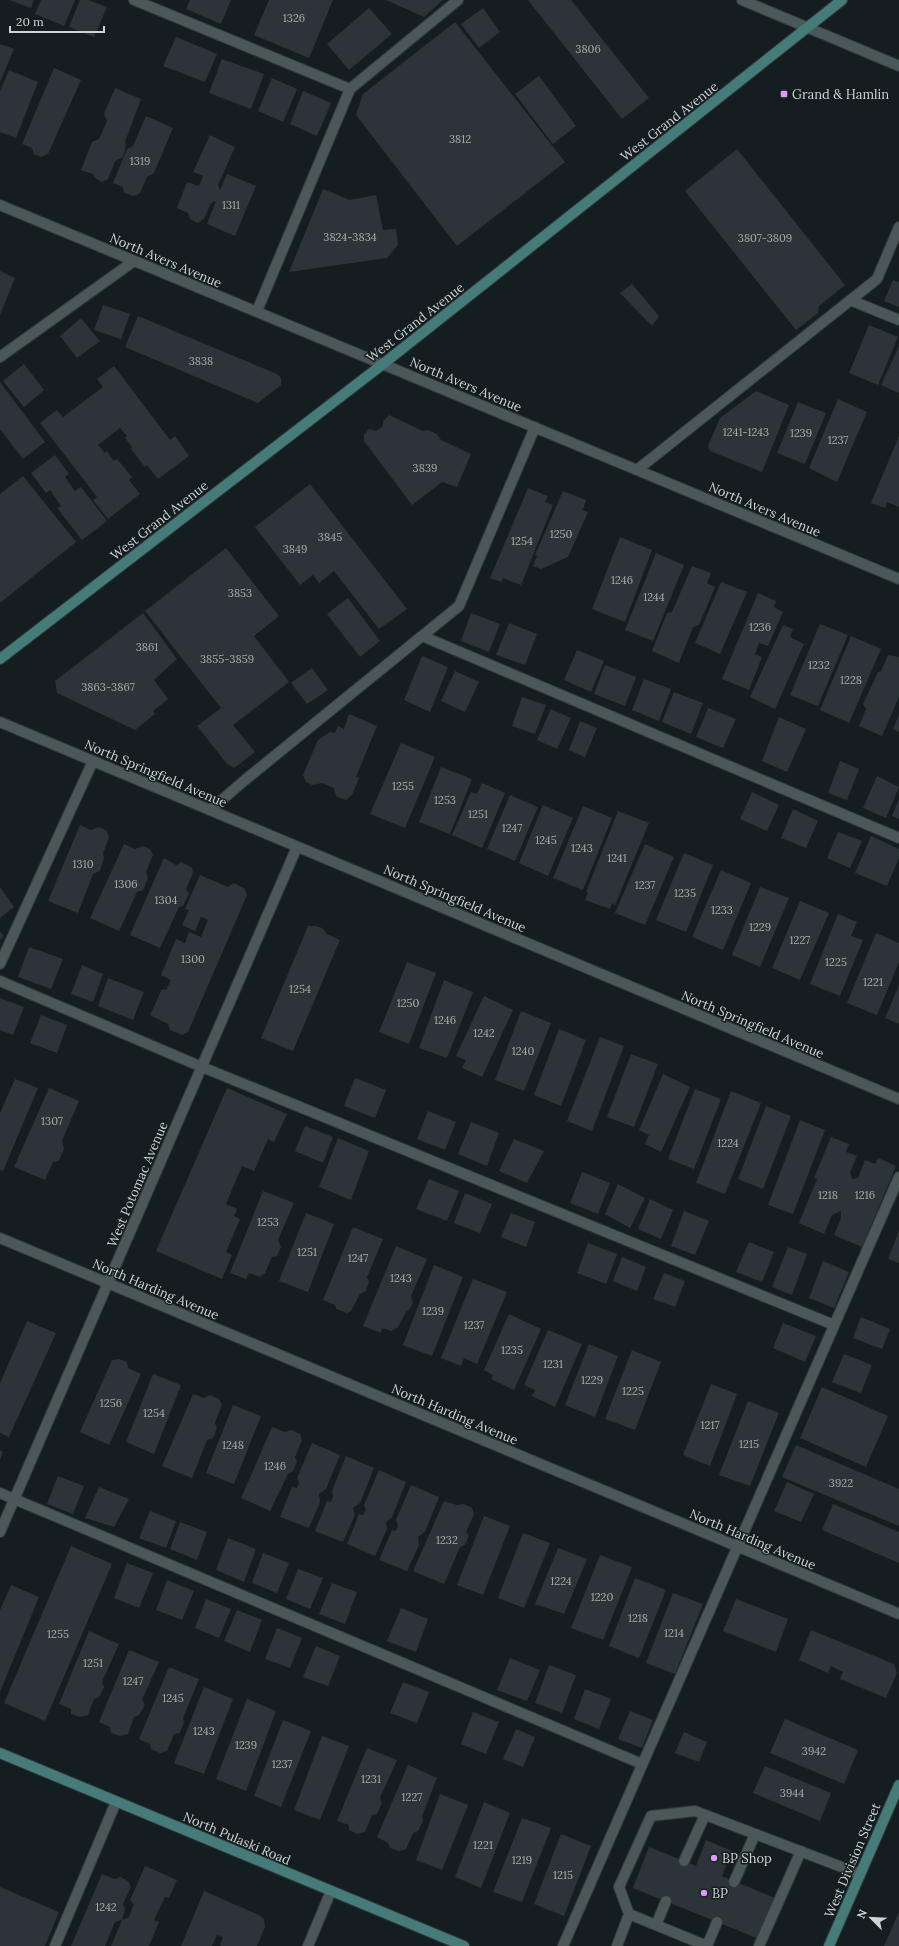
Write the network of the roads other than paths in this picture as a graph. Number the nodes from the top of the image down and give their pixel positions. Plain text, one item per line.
1 (134, 0) edge
2 (458, 0) edge
3 (742, 0) edge
4 (842, 0) edge
5 (807, 27) junction
6 (899, 66) edge
7 (350, 89) junction
8 (0, 205) edge
9 (899, 227) edge
10 (134, 261) junction
11 (850, 300) junction
12 (257, 311) junction
13 (899, 320) edge
14 (0, 357) edge
15 (383, 364) junction
16 (535, 427) junction
17 (637, 470) junction
18 (899, 579) edge
19 (422, 636) junction
20 (0, 659) edge
21 (0, 722) edge
22 (93, 761) junction
23 (210, 810) junction
24 (899, 838) edge
25 (297, 847) junction
26 (0, 964) edge
27 (0, 980) edge
28 (202, 1067) junction
29 (899, 1099) edge
30 (899, 1178) edge
31 (0, 1238) edge
32 (108, 1283) junction
33 (834, 1325) junction
34 (0, 1493) edge
35 (14, 1499) junction
36 (0, 1532) edge
37 (738, 1546) junction
38 (899, 1614) edge
39 (0, 1753) edge
40 (642, 1764) junction
41 (899, 1785) edge
42 (116, 1802) junction
43 (704, 1815) junction
44 (755, 1834) junction
45 (801, 1851) junction
46 (684, 1861) dead end
47 (860, 1874) junction
48 (734, 1882) dead end
49 (331, 1891) junction
50 (666, 1901) dead end
51 (629, 1914) junction
52 (717, 1922) dead end
53 (656, 1925) junction
54 (55, 1946) edge
55 (308, 1946) edge
56 (464, 1946) edge
57 (563, 1946) edge
58 (617, 1946) edge
59 (759, 1946) edge
60 (829, 1946) edge

1 - 7 street
2 - 7 street
3 - 5 street
4 - 5 main road, West Grand Avenue
5 - 6 street
5 - 15 main road, West Grand Avenue
7 - 12 street
8 - 10 street, North Avers Avenue
9 - 11 street
10 - 12 street, North Avers Avenue
10 - 14 street
11 - 13 street
11 - 17 street
12 - 15 street, North Avers Avenue
15 - 16 street, North Avers Avenue
15 - 20 main road, West Grand Avenue
16 - 17 street, North Avers Avenue
16 - 19 street
17 - 18 street, North Avers Avenue
19 - 23 street
19 - 24 street
21 - 22 street, North Springfield Avenue
22 - 23 street, North Springfield Avenue
22 - 26 street
23 - 25 street, North Springfield Avenue
25 - 28 street, West Potomac Avenue
25 - 29 street, North Springfield Avenue
27 - 28 street
28 - 32 street, West Potomac Avenue
28 - 33 street
30 - 33 street
31 - 32 street, North Harding Avenue
32 - 35 street, West Potomac Avenue
32 - 37 street, North Harding Avenue
33 - 37 street
34 - 35 street
35 - 36 street, West Potomac Avenue
35 - 40 street
37 - 38 street, North Harding Avenue
37 - 40 street
39 - 42 main road, North Pulaski Road
40 - 57 street
41 - 47 main road, West Division Street
42 - 49 main road, North Pulaski Road
42 - 54 street
43 - 44 street
43 - 46 street
43 - 51 street
44 - 45 street
44 - 48 street
45 - 47 street
45 - 59 street
47 - 60 main road, West Division Street
49 - 55 street
49 - 56 main road, North Pulaski Road
50 - 53 street
51 - 53 street
51 - 58 street
52 - 53 street

